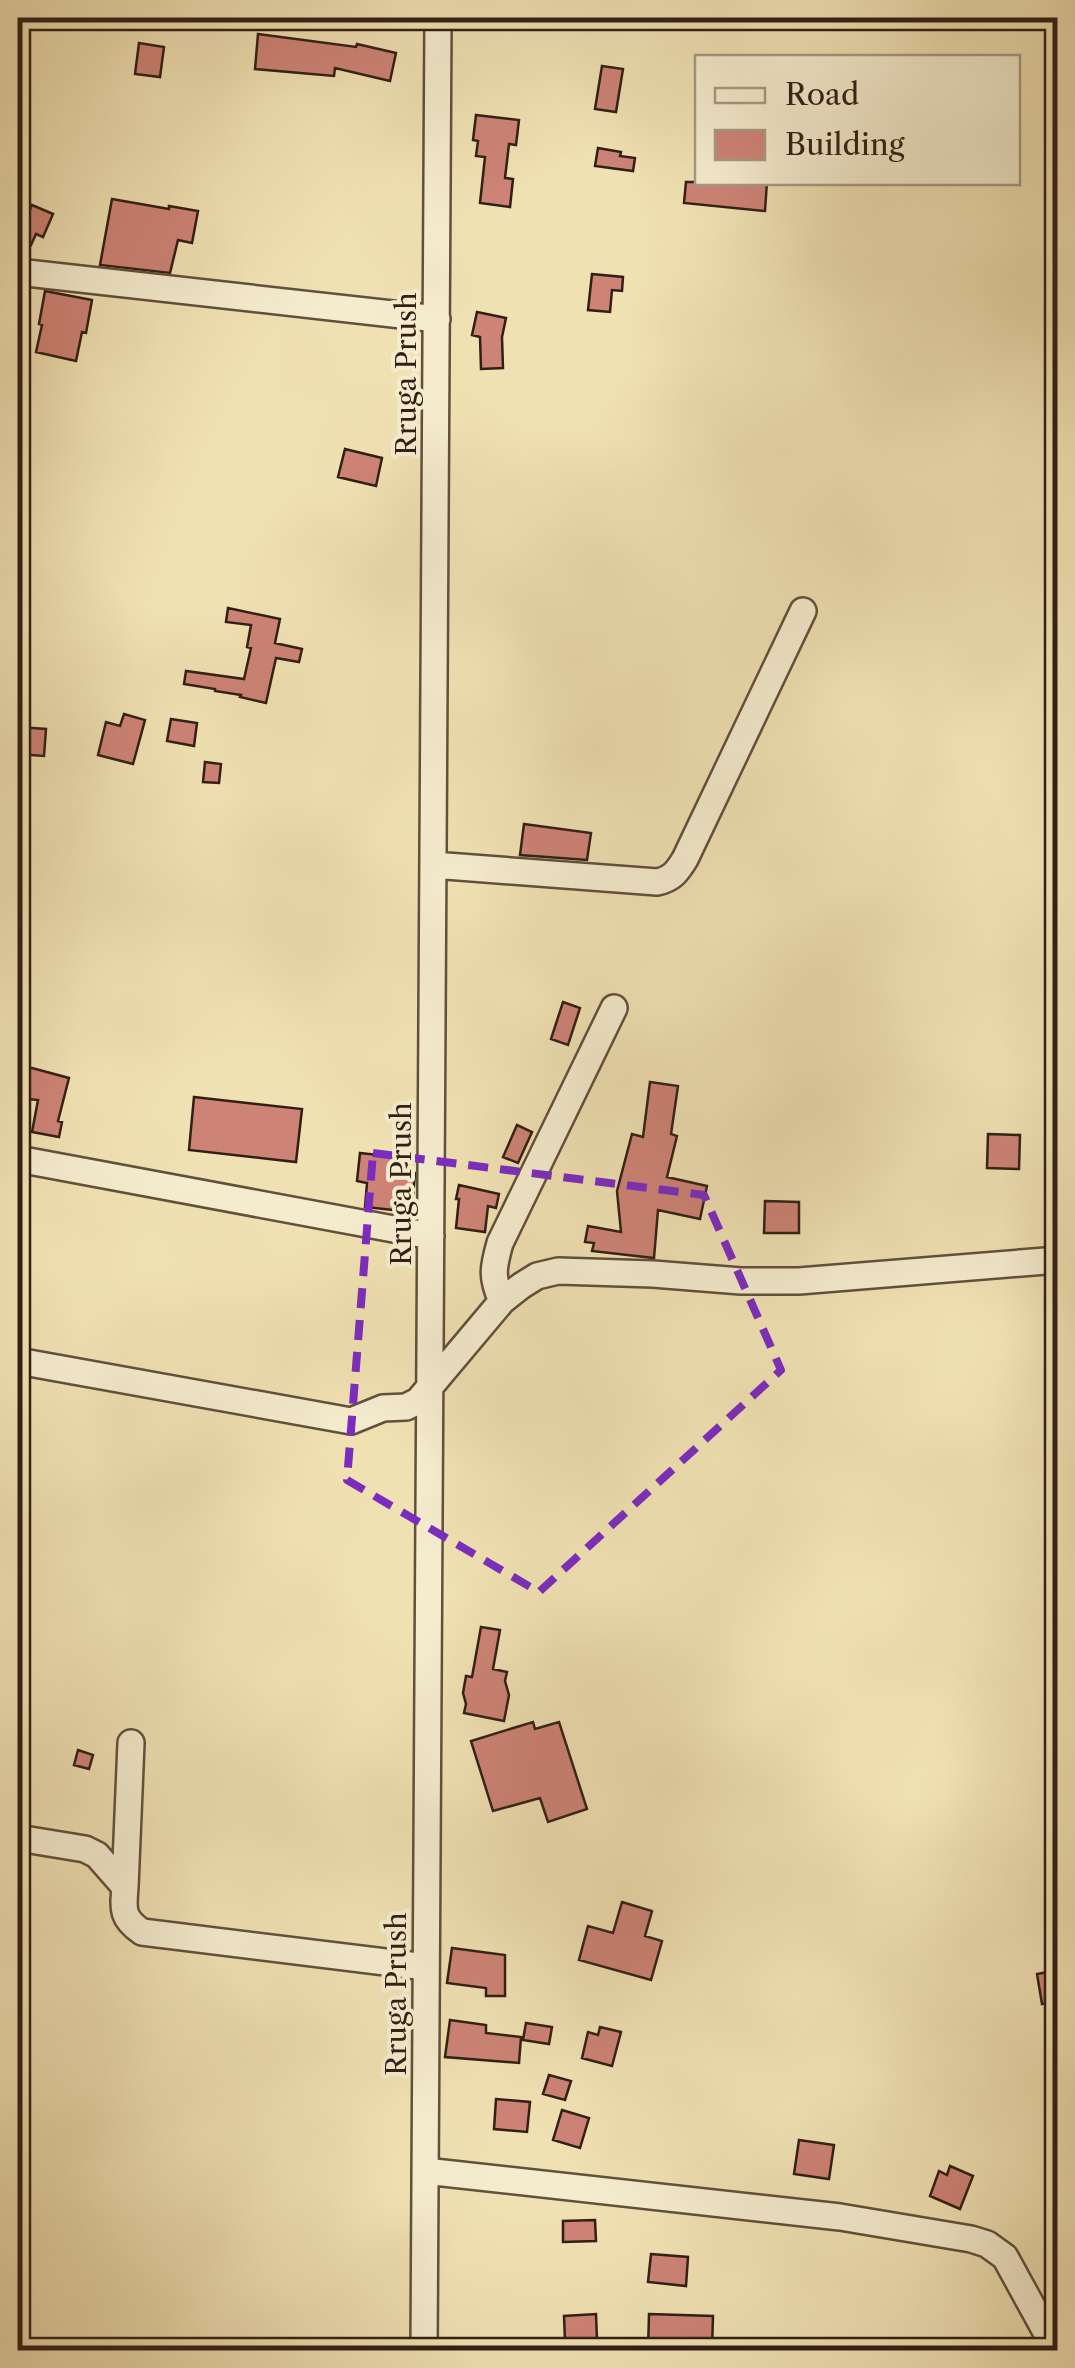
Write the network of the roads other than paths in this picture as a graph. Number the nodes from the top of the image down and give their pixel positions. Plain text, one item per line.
1 (438, 18) edge
2 (18, 272) edge
3 (436, 319) junction
4 (803, 611) dead end
5 (433, 865) junction
6 (614, 1008) dead end
7 (18, 1159) edge
8 (431, 1236) junction
9 (1058, 1260) edge
10 (502, 1301) junction
11 (18, 1361) edge
12 (430, 1386) junction
13 (131, 1744) dead end
14 (18, 1838) edge
15 (125, 1887) junction
16 (426, 1967) junction
17 (426, 2172) junction
18 (424, 2350) edge
19 (1056, 2350) edge

1 - 3 street, Rruga Prush
2 - 3 street
3 - 5 street, Rruga Prush
4 - 5 street
5 - 8 street, Rruga Prush
6 - 10 street
7 - 8 street
8 - 12 street, Rruga Prush
9 - 10 street
10 - 12 street
11 - 12 street
12 - 16 street, Rruga Prush
13 - 15 street
14 - 15 street
15 - 16 street
16 - 17 street, Rruga Prush
17 - 18 street, Rruga Prush
17 - 19 street

